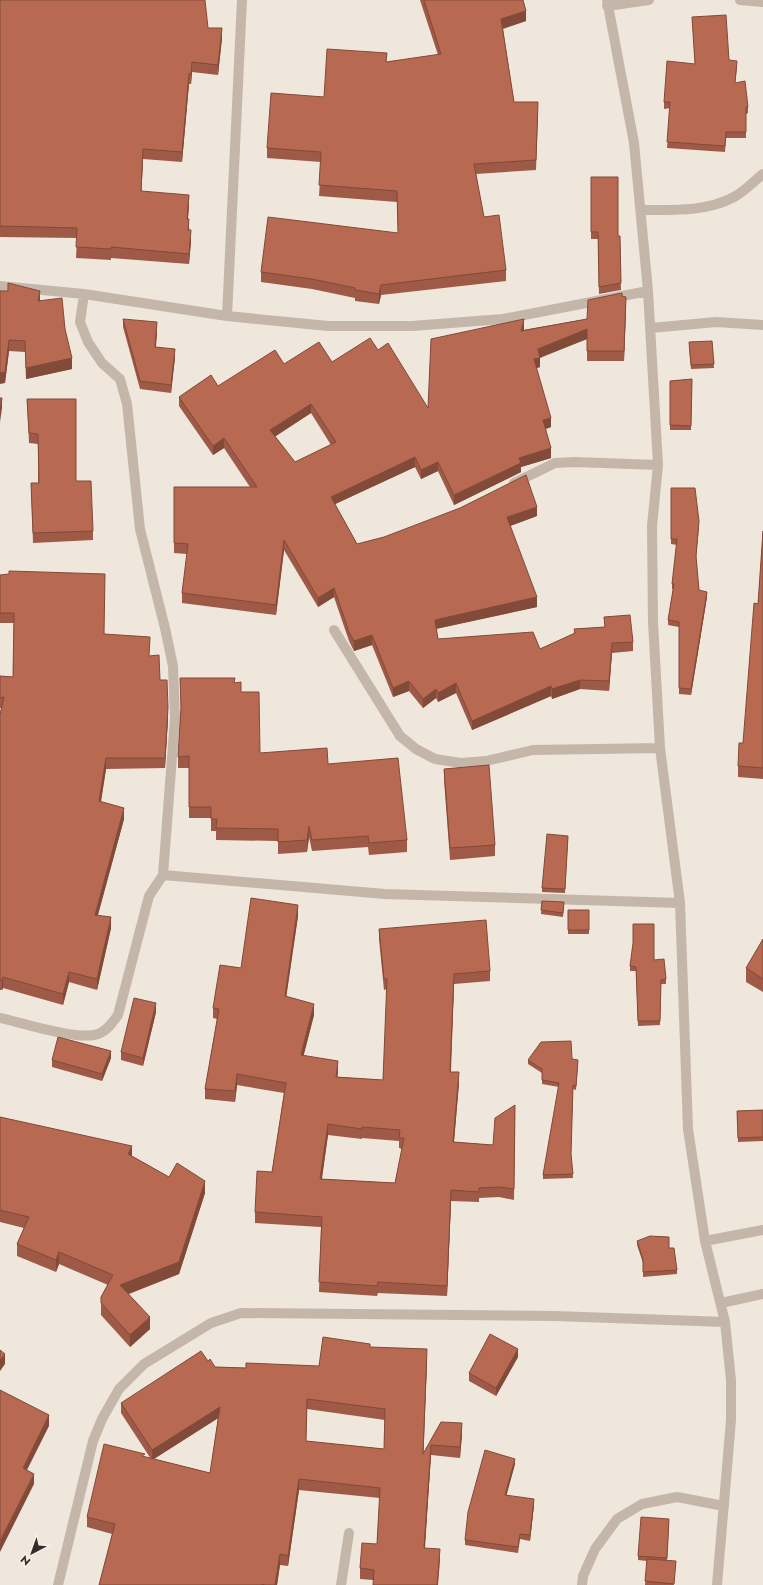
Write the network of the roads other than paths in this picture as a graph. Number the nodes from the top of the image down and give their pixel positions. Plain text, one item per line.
1 (242, 0) edge
2 (649, 0) edge
3 (740, 0) edge
4 (763, 2) edge
5 (607, 3) edge
6 (763, 174) edge
7 (641, 210) junction
8 (0, 286) edge
9 (648, 291) junction
10 (84, 294) junction
11 (227, 316) junction
12 (763, 325) edge
13 (651, 328) junction
14 (658, 465) junction
15 (502, 489) edge
16 (334, 630) dead end
17 (660, 748) junction
18 (163, 875) junction
19 (680, 903) junction
20 (0, 1018) edge
21 (763, 1230) edge
22 (704, 1241) junction
23 (763, 1294) edge
24 (721, 1302) junction
25 (725, 1322) junction
26 (724, 1506) junction
27 (349, 1534) dead end
28 (58, 1585) edge
29 (341, 1585) edge
30 (582, 1585) edge
31 (717, 1585) edge

1 - 11 street
2 - 5 street
3 - 4 street
5 - 7 street
6 - 7 street
7 - 9 street
8 - 10 street
9 - 11 street
9 - 13 street
10 - 11 street
10 - 18 street
12 - 13 street
13 - 14 street
14 - 15 street
14 - 17 street
16 - 17 street
17 - 19 street
18 - 19 street
18 - 20 street
19 - 22 street
21 - 22 street
22 - 24 street
23 - 24 street
24 - 25 street
25 - 26 street
25 - 28 street
26 - 30 street
26 - 31 street
27 - 29 street

